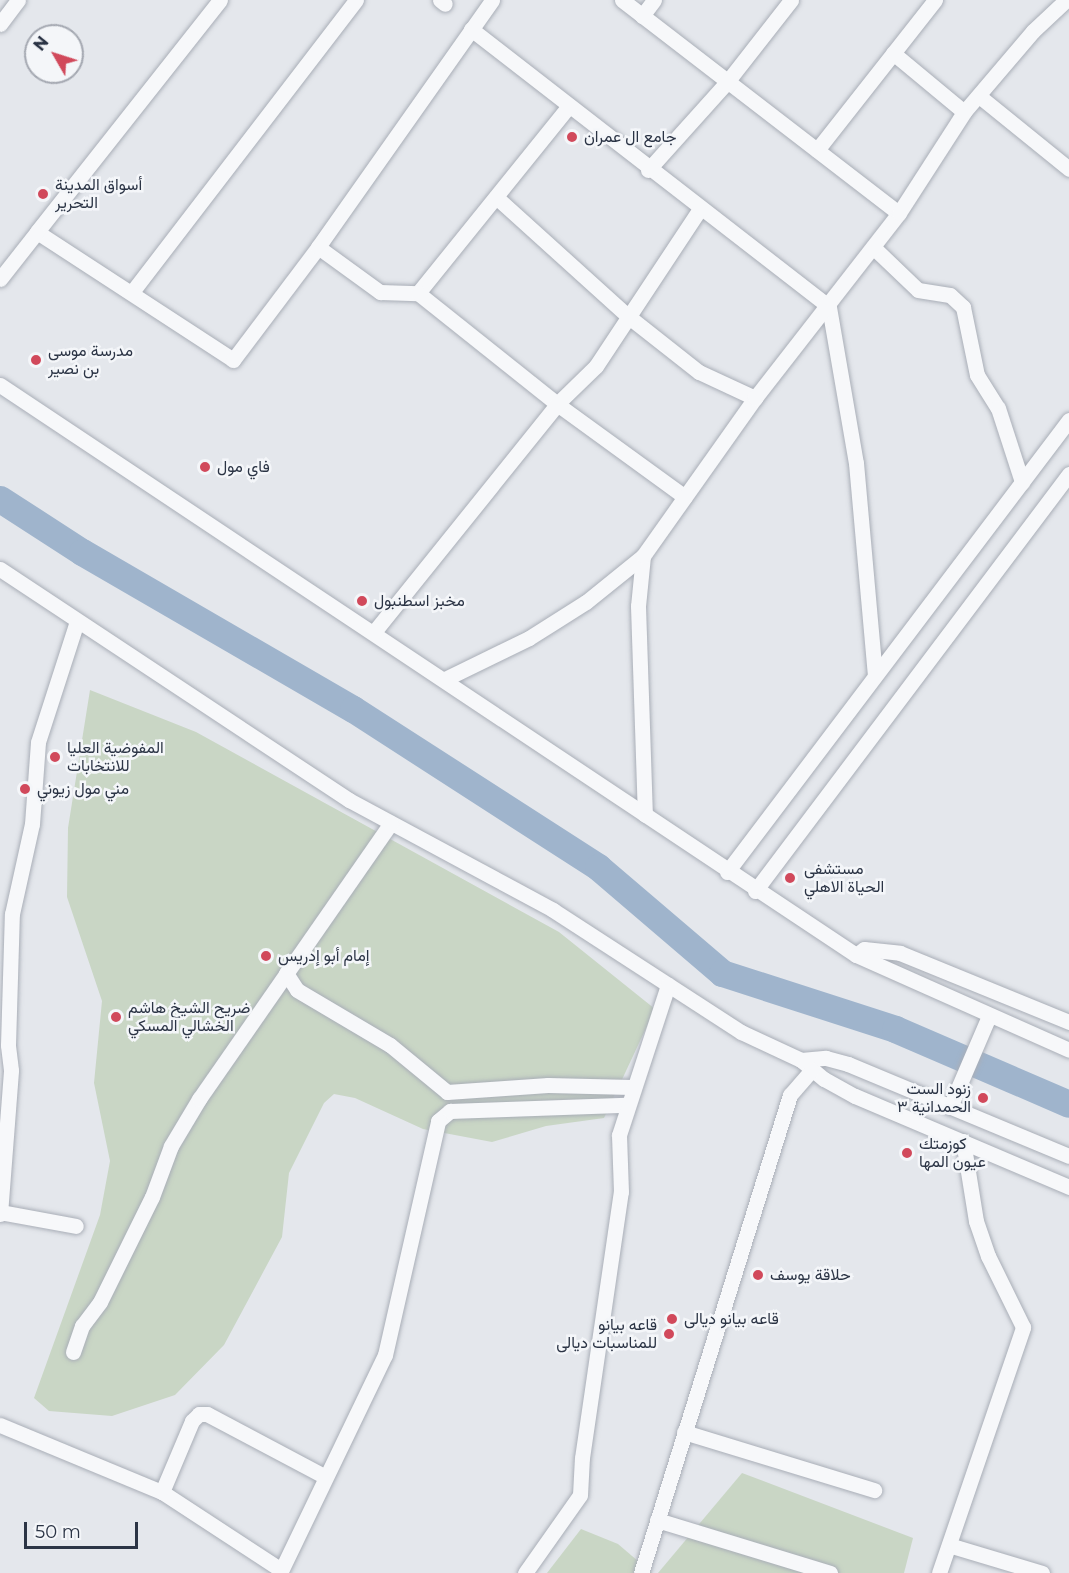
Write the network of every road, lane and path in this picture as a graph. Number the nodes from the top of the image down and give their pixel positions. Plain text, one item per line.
1 (18, 0) edge
2 (220, 0) edge
3 (356, 0) edge
4 (492, 0) edge
5 (622, 0) edge
6 (654, 0) edge
7 (791, 0) edge
8 (934, 0) edge
9 (1066, 0) edge
10 (642, 16) junction
11 (0, 24) edge
12 (471, 29) junction
13 (893, 53) junction
14 (726, 82) junction
15 (979, 96) junction
16 (568, 107) junction
17 (964, 112) junction
18 (817, 150) junction
19 (1069, 169) edge
20 (648, 170) junction
21 (496, 197) junction
22 (700, 209) junction
23 (899, 213) junction
24 (37, 232) junction
25 (318, 247) junction
26 (873, 248) junction
27 (0, 279) edge
28 (132, 292) junction
29 (418, 293) junction
30 (829, 307) junction
31 (628, 317) junction
32 (0, 385) edge
33 (754, 398) junction
34 (557, 404) junction
35 (1069, 420) edge
36 (1069, 474) edge
37 (1022, 482) junction
38 (1063, 494) edge
39 (685, 497) junction
40 (643, 556) junction
41 (0, 569) edge
42 (77, 621) junction
43 (374, 632) junction
44 (876, 675) junction
45 (445, 679) junction
46 (645, 815) junction
47 (391, 823) junction
48 (727, 872) junction
49 (755, 891) junction
50 (855, 955) junction
51 (285, 973) junction
52 (668, 986) junction
53 (989, 1016) junction
54 (1069, 1022) edge
55 (4, 1045) edge
56 (1069, 1050) edge
57 (807, 1065) junction
58 (632, 1087) junction
59 (626, 1105) junction
60 (950, 1107) junction
61 (2, 1137) edge
62 (1026, 1138) junction
63 (963, 1141) junction
64 (1069, 1156) edge
65 (1017, 1163) junction
66 (1069, 1187) edge
67 (0, 1212) edge
68 (76, 1226) dead end
69 (73, 1352) dead end
70 (0, 1425) edge
71 (684, 1432) junction
72 (324, 1476) junction
73 (874, 1490) dead end
74 (162, 1492) junction
75 (657, 1520) junction
76 (952, 1546) junction
77 (280, 1572) edge
78 (525, 1573) edge
79 (641, 1573) edge
80 (830, 1573) edge
81 (939, 1573) edge
82 (1042, 1573) edge

1 - 11 street
2 - 24 street
3 - 28 street
4 - 12 street
5 - 10 street
6 - 10 street
7 - 14 street
8 - 13 street
9 - 15 street
10 - 14 street
12 - 16 street
12 - 25 street
13 - 17 street
13 - 18 street
14 - 18 street
14 - 20 street
15 - 17 street
15 - 19 street
16 - 20 street
16 - 21 street
17 - 23 street
18 - 23 street
20 - 22 street
21 - 29 street
21 - 31 street
22 - 30 street
22 - 31 street
23 - 26 street
24 - 27 street
24 - 28 street
25 - 28 street
25 - 29 street
26 - 30 street
26 - 37 street
29 - 34 street
30 - 33 street
30 - 44 street
31 - 33 street
31 - 34 street
32 - 43 street
33 - 39 street
34 - 39 street
34 - 43 street
35 - 37 street
36 - 38 street
37 - 44 street
38 - 49 street
39 - 40 street
40 - 45 street
40 - 46 street
41 - 42 street
42 - 47 street
42 - 55 street
43 - 45 street
44 - 48 street
45 - 46 street
46 - 48 street
47 - 51 street
47 - 52 street
48 - 49 street
49 - 50 street
50 - 53 street
50 - 54 street
51 - 58 street
51 - 69 street
52 - 57 street
52 - 58 street
53 - 56 street
53 - 60 street
55 - 61 street
57 - 60 street
57 - 63 street
57 - 71 street
58 - 59 street
59 - 72 street
59 - 78 street
60 - 62 street
61 - 67 street
62 - 64 street
62 - 65 street
63 - 65 street
63 - 76 street
65 - 66 street
67 - 68 street
70 - 74 street
71 - 73 street
71 - 75 street
72 - 74 street
72 - 77 street
74 - 77 street
75 - 79 street
75 - 80 street
76 - 81 street
76 - 82 street

